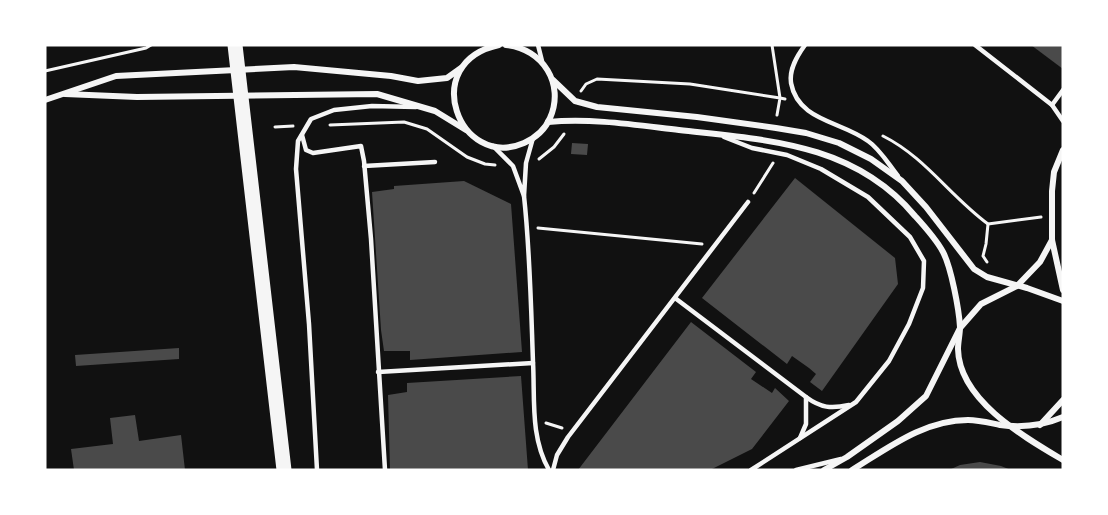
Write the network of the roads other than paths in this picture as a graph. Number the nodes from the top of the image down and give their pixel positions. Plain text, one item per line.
1 (500, 45) edge
2 (506, 45) edge
3 (538, 45) edge
4 (805, 45) edge
5 (975, 45) edge
6 (235, 49) edge
7 (542, 61) junction
8 (461, 68) junction
9 (553, 80) junction
10 (1063, 90) edge
11 (62, 94) junction
12 (45, 100) edge
13 (1052, 105) junction
14 (422, 107) junction
15 (1063, 121) edge
16 (548, 122) junction
17 (466, 130) junction
18 (302, 135) junction
19 (718, 135) junction
20 (533, 138) junction
21 (493, 146) junction
22 (1063, 150) edge
23 (435, 162) dead end
24 (364, 166) junction
25 (902, 180) junction
26 (524, 196) junction
27 (748, 202) dead end
28 (1052, 240) junction
29 (1017, 286) junction
30 (1063, 290) edge
31 (675, 298) junction
32 (1063, 301) edge
33 (960, 328) junction
34 (533, 363) junction
35 (378, 372) junction
36 (806, 398) junction
37 (1063, 400) edge
38 (852, 405) junction
39 (1063, 417) edge
40 (1040, 425) junction
41 (1013, 427) junction
42 (800, 439) junction
43 (847, 457) junction
44 (1063, 460) edge
45 (284, 470) edge
46 (317, 470) edge
47 (385, 470) edge
48 (551, 470) edge
49 (751, 470) edge
50 (796, 470) edge
51 (824, 470) edge
52 (833, 470) edge
53 (852, 470) edge

1 - 8 street
2 - 7 street
3 - 7 lane
4 - 25 lane
5 - 13 lane
6 - 45 main road
7 - 9 street
8 - 11 street
8 - 17 street
9 - 16 street
9 - 25 street
10 - 13 lane
11 - 12 street
11 - 14 street
13 - 15 lane
14 - 17 street
14 - 18 lane
16 - 19 street
16 - 20 street
17 - 21 street
18 - 24 lane
18 - 46 lane
19 - 33 street
19 - 38 lane
20 - 21 street
20 - 26 lane
21 - 26 lane
22 - 28 street
23 - 24 lane
24 - 35 lane
25 - 29 street
26 - 34 lane
27 - 31 lane
28 - 29 street
28 - 30 street
29 - 32 street
29 - 33 street
31 - 36 lane
31 - 48 lane
33 - 41 street
33 - 43 street
34 - 35 lane
34 - 48 lane
35 - 47 lane
36 - 38 lane
36 - 42 lane
37 - 40 street
38 - 42 lane
39 - 40 street
40 - 41 street
41 - 44 street
41 - 53 street
42 - 49 lane
43 - 50 lane
43 - 51 street
43 - 52 street

